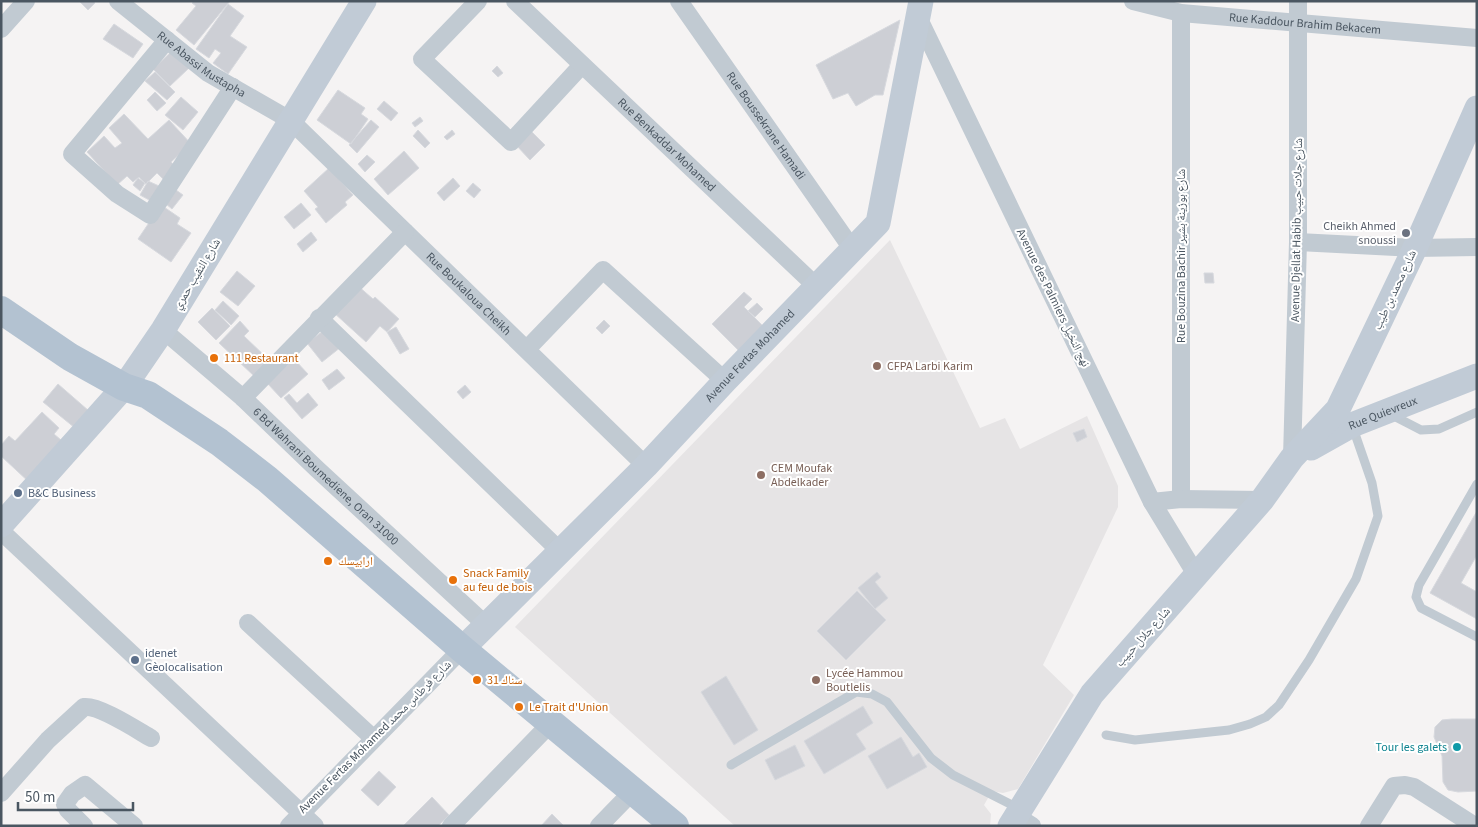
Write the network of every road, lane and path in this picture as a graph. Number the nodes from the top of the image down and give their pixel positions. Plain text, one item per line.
1 (26, 1) edge
2 (364, 1) edge
3 (478, 1) edge
4 (515, 1) edge
5 (679, 1) edge
6 (1134, 1) edge
7 (1298, 1) edge
8 (127, 4) edge
9 (916, 6) edge
10 (1181, 13) junction
11 (1298, 23) junction
12 (1, 28) edge
13 (1477, 38) edge
14 (167, 40) junction
15 (582, 65) junction
16 (233, 87) junction
17 (1477, 108) edge
18 (290, 120) junction
19 (405, 232) junction
20 (1298, 242) junction
21 (1414, 248) junction
22 (1477, 248) edge
23 (853, 250) junction
24 (818, 287) junction
25 (1, 310) edge
26 (320, 318) junction
27 (162, 330) junction
28 (527, 349) junction
29 (1477, 376) edge
30 (725, 382) junction
31 (124, 387) junction
32 (243, 398) junction
33 (1385, 412) junction
34 (1477, 412) edge
35 (1352, 425) junction
36 (1292, 458) junction
37 (646, 466) junction
38 (1477, 484) edge
39 (1181, 499) junction
40 (1262, 500) junction
41 (1152, 502) junction
42 (1, 525) edge
43 (1, 531) edge
44 (560, 551) junction
45 (1197, 576) junction
46 (248, 623) dead end
47 (487, 626) junction
48 (1477, 637) edge
49 (462, 649) junction
50 (552, 722) junction
51 (1106, 735) dead end
52 (152, 738) dead end
53 (374, 738) junction
54 (731, 765) dead end
55 (633, 791) junction
56 (1, 793) edge
57 (301, 813) junction
58 (1019, 819) edge
59 (84, 826) edge
60 (134, 826) edge
61 (289, 826) edge
62 (315, 826) edge
63 (451, 826) edge
64 (599, 826) edge
65 (675, 826) edge
66 (1369, 826) edge
67 (1475, 826) edge

1 - 12 street
2 - 18 street, شارع النقيب حمري
3 - 15 street
4 - 15 street, Rue Benkaddar Mohamed
5 - 23 street, Rue Boussekrane Hamadi
6 - 10 street, Rue Kaddour Brahim Bekacem
7 - 11 street, Avenue Djellat Habib شارع جلات حبيب
8 - 14 street, Rue Abassi Mustapha
9 - 23 street, Avenue Fertas Mohamed
9 - 41 street, Avenue des Palmiers نهج النخيل
10 - 11 street, Rue Kaddour Brahim Bekacem
10 - 39 street, Rue Bouzina Bachir شارع بوزينة بشير
11 - 13 street, Rue Kaddour Brahim Bekacem
11 - 20 street, Avenue Djellat Habib شارع جلات حبيب
14 - 16 street, Rue Abassi Mustapha
14 - 16 street
15 - 24 street, Rue Benkaddar Mohamed
16 - 18 street, Rue Abassi Mustapha
17 - 21 street, شارع محمد بن طيب
18 - 19 street, Rue Boukaloua Cheikh
18 - 27 street, شارع النقيب حمري
19 - 26 street
19 - 28 street, Rue Boukaloua Cheikh
20 - 21 street
20 - 36 street, Avenue Djellat Habib شارع جلات حبيب
21 - 22 street
21 - 36 street, شارع محمد بن طيب
23 - 24 street, Avenue Fertas Mohamed
24 - 30 street, Avenue Fertas Mohamed
25 - 31 main road
26 - 32 street
26 - 44 street
27 - 31 street, شارع النقيب حمري
27 - 32 street, 6 Bd Wahrani Boumediene, Oran 31000
28 - 30 street
28 - 37 street, Rue Boukaloua Cheikh
29 - 33 street, Rue Quievreux
30 - 37 street, Avenue Fertas Mohamed
31 - 42 street, شارع النقيب حمري
31 - 49 main road
32 - 47 street, 6 Bd Wahrani Boumediene, Oran 31000
33 - 34 lane
33 - 35 street, Rue Quievreux
35 - 36 street, Rue Quievreux
35 - 51 lane
36 - 40 street, شارع جلال حبيب
37 - 44 street, Avenue Fertas Mohamed
38 - 48 lane
39 - 40 street
39 - 41 street
40 - 45 street, شارع جلال حبيب
41 - 45 street, Avenue des Palmiers نهج النخيل
43 - 57 street
44 - 47 street, Avenue Fertas Mohamed
45 - 58 street, شارع جلال حبيب
46 - 53 street
47 - 49 street, Avenue Fertas Mohamed
49 - 50 main road
49 - 53 street, Avenue Fertas Mohamed شارع فرطاس محمد
50 - 55 main road
50 - 63 street
52 - 56 street
53 - 57 street, Avenue Fertas Mohamed شارع فرطاس محمد
54 - 58 lane
55 - 64 street
55 - 65 main road
57 - 61 street, Avenue Fertas Mohamed شارع فرطاس محمد
57 - 62 street
59 - 60 street
66 - 67 street

